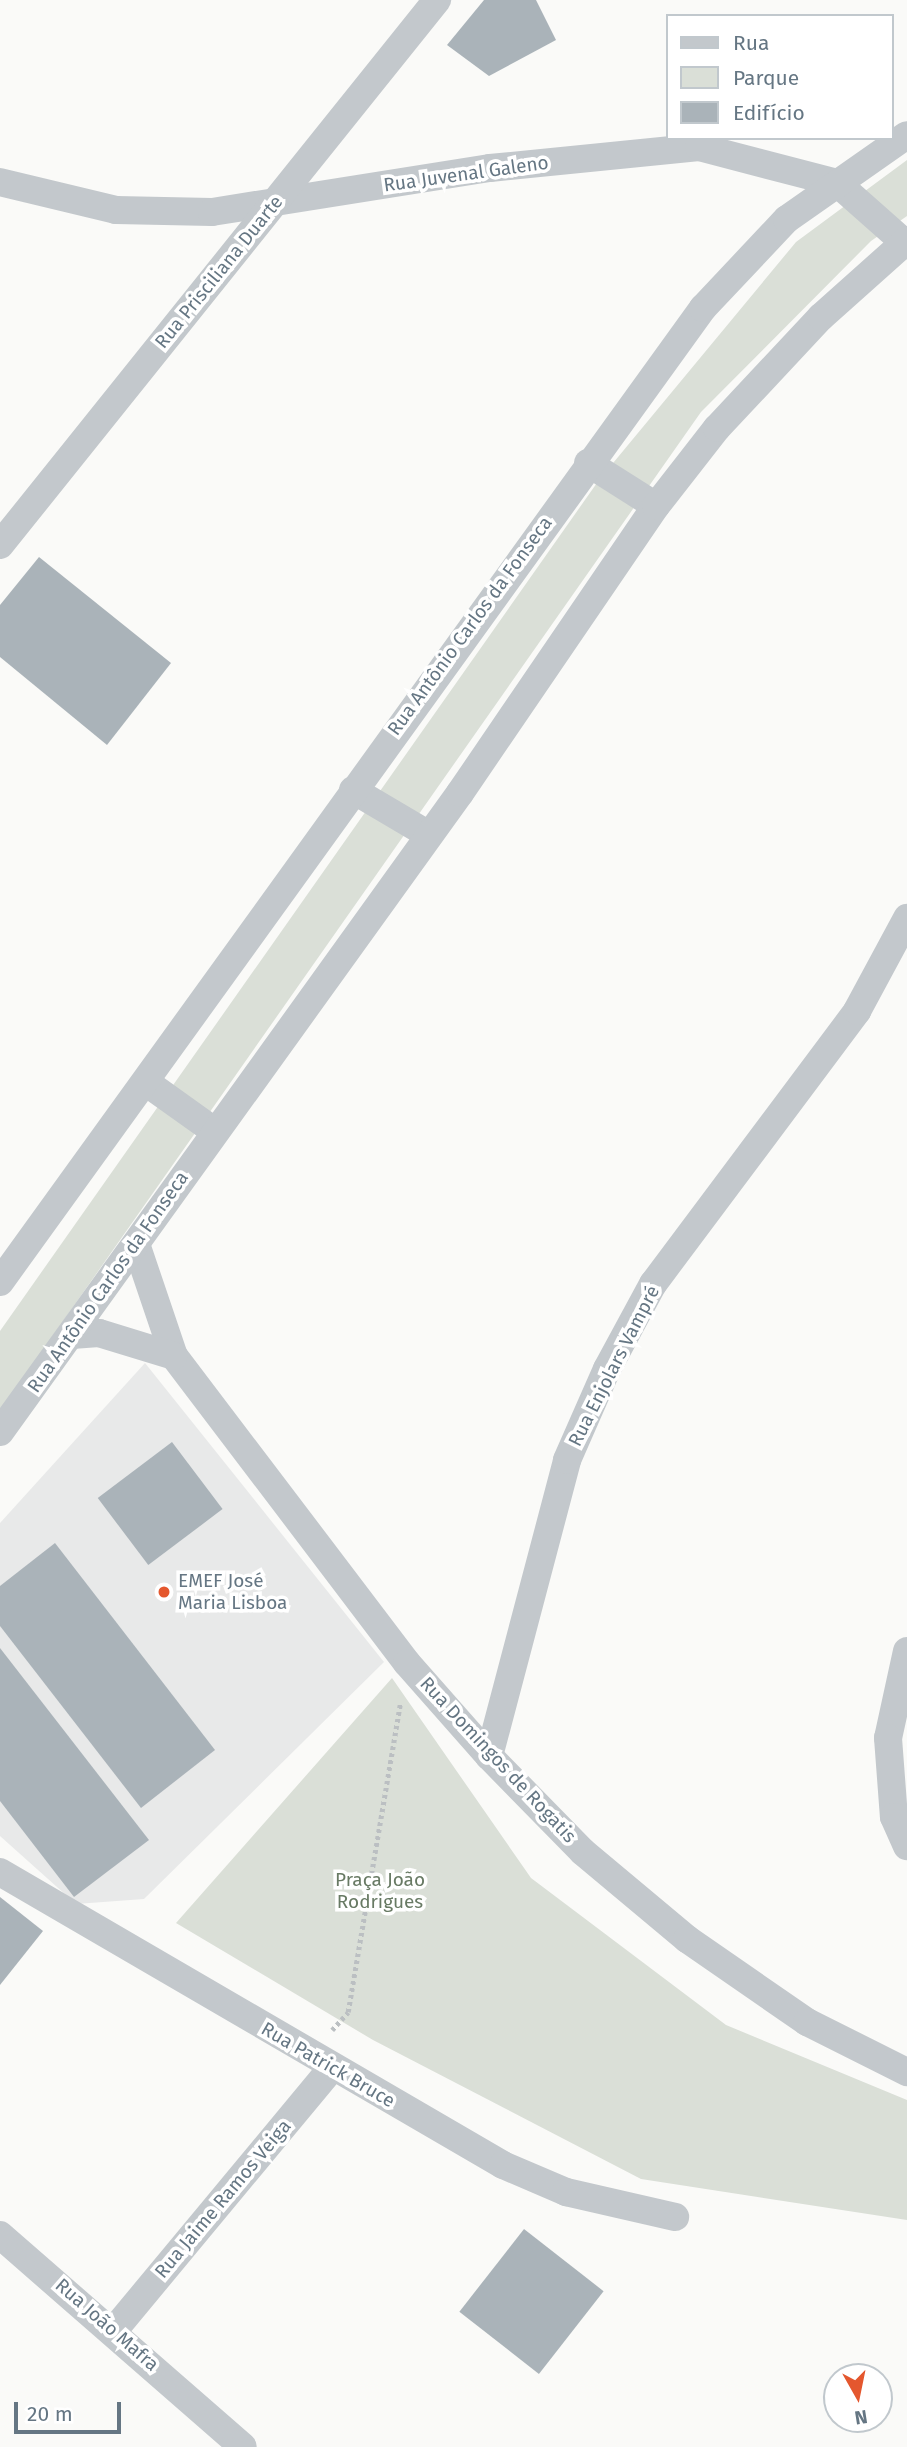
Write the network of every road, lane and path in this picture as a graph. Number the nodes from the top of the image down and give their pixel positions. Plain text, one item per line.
1 (438, 0) edge
2 (907, 135) edge
3 (0, 182) edge
4 (837, 183) junction
5 (274, 204) junction
6 (907, 242) edge
7 (588, 463) junction
8 (656, 506) junction
9 (0, 545) edge
10 (353, 790) junction
11 (429, 835) junction
12 (907, 918) edge
13 (147, 1083) junction
14 (214, 1131) junction
15 (136, 1244) junction
16 (0, 1282) edge
17 (72, 1335) junction
18 (174, 1356) junction
19 (0, 1432) edge
20 (907, 1651) edge
21 (407, 1663) junction
22 (489, 1756) junction
23 (907, 1846) edge
24 (0, 1872) edge
25 (321, 2062) junction
26 (907, 2072) edge
27 (675, 2217) dead end
28 (0, 2235) edge
29 (114, 2329) junction
30 (243, 2447) edge

1 - 5 street, Rua Prisciliana Duarte
2 - 4 street, Rua Antônio Carlos da Fonseca
3 - 5 street, Rua Juvenal Galeno
4 - 5 street, Rua Juvenal Galeno
4 - 6 street, Rua Juvenal Galeno
4 - 7 street, Rua Antônio Carlos da Fonseca
5 - 9 street, Rua Prisciliana Duarte
6 - 8 street, Rua Antônio Carlos da Fonseca
7 - 8 street
7 - 10 street, Rua Antônio Carlos da Fonseca
8 - 11 street, Rua Antônio Carlos da Fonseca
10 - 11 street
10 - 13 street, Rua Antônio Carlos da Fonseca
11 - 14 street, Rua Antônio Carlos da Fonseca
12 - 22 street, Rua Enjolars Vampré
13 - 14 street
13 - 16 street, Rua Antônio Carlos da Fonseca
14 - 15 street, Rua Antônio Carlos da Fonseca
15 - 17 street, Rua Antônio Carlos da Fonseca
15 - 18 street, Rua Domingos de Rogatis
17 - 18 street
17 - 19 street, Rua Antônio Carlos da Fonseca
18 - 21 street, Rua Domingos de Rogatis
20 - 23 street
21 - 22 street, Rua Domingos de Rogatis
21 - 25 path
22 - 26 street, Rua Domingos de Rogatis
24 - 25 street, Rua Patrick Bruce
25 - 27 street, Rua Patrick Bruce
25 - 29 street, Rua Jaime Ramos Veiga
28 - 29 street, Rua João Mafra
29 - 30 street, Rua João Mafra

